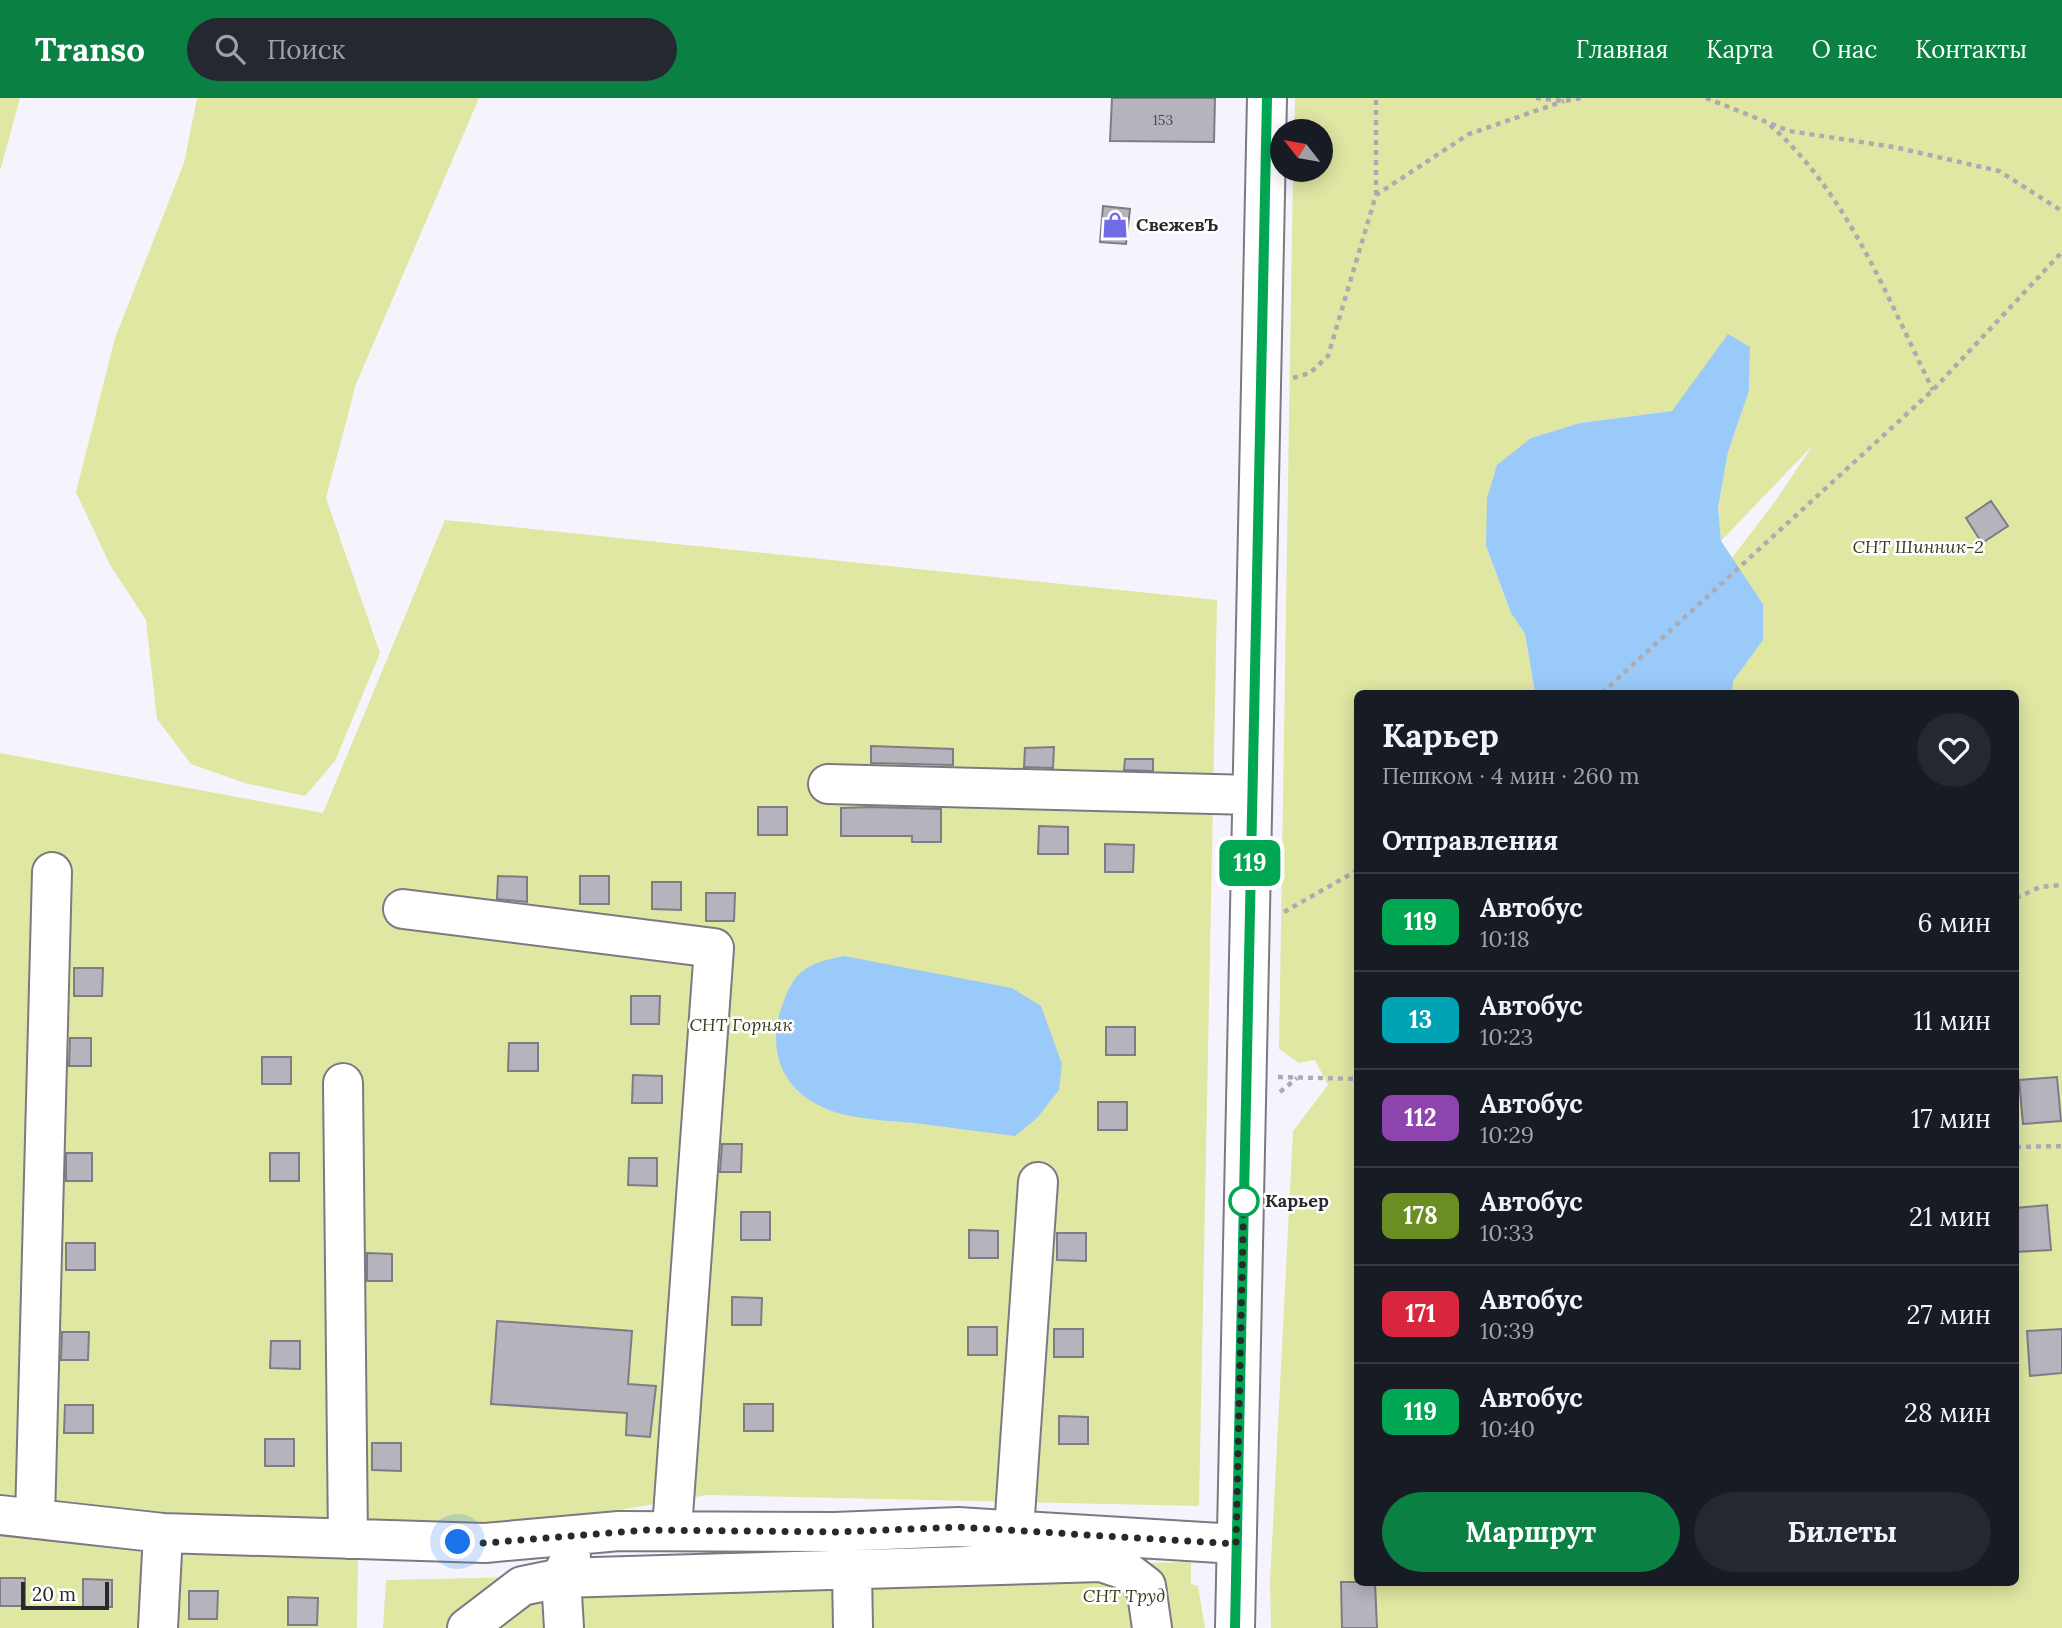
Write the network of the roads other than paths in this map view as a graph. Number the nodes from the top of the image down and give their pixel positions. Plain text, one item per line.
1 (1267, 98) edge
2 (828, 785) dead end
3 (1252, 795) junction
4 (52, 872) dead end
5 (402, 909) dead end
6 (343, 1083) dead end
7 (1038, 1182) dead end
8 (17, 1517) edge
9 (672, 1529) junction
10 (1014, 1530) junction
11 (582, 1533) junction
12 (163, 1534) junction
13 (348, 1539) junction
14 (1236, 1544) junction
15 (852, 1571) junction
16 (561, 1578) junction
17 (158, 1628) edge
18 (467, 1628) edge
19 (564, 1628) edge
20 (853, 1628) edge
21 (1152, 1628) edge
22 (1235, 1628) edge

1 - 3 street
2 - 3 street
3 - 14 street
4 - 8 street
5 - 9 street
6 - 13 street
7 - 10 street
8 - 12 street
9 - 10 street
9 - 11 street
10 - 14 street
11 - 13 street
11 - 16 street
12 - 13 street
12 - 17 street
14 - 22 street
15 - 16 street
15 - 20 street
15 - 21 street
16 - 18 street
16 - 19 street

